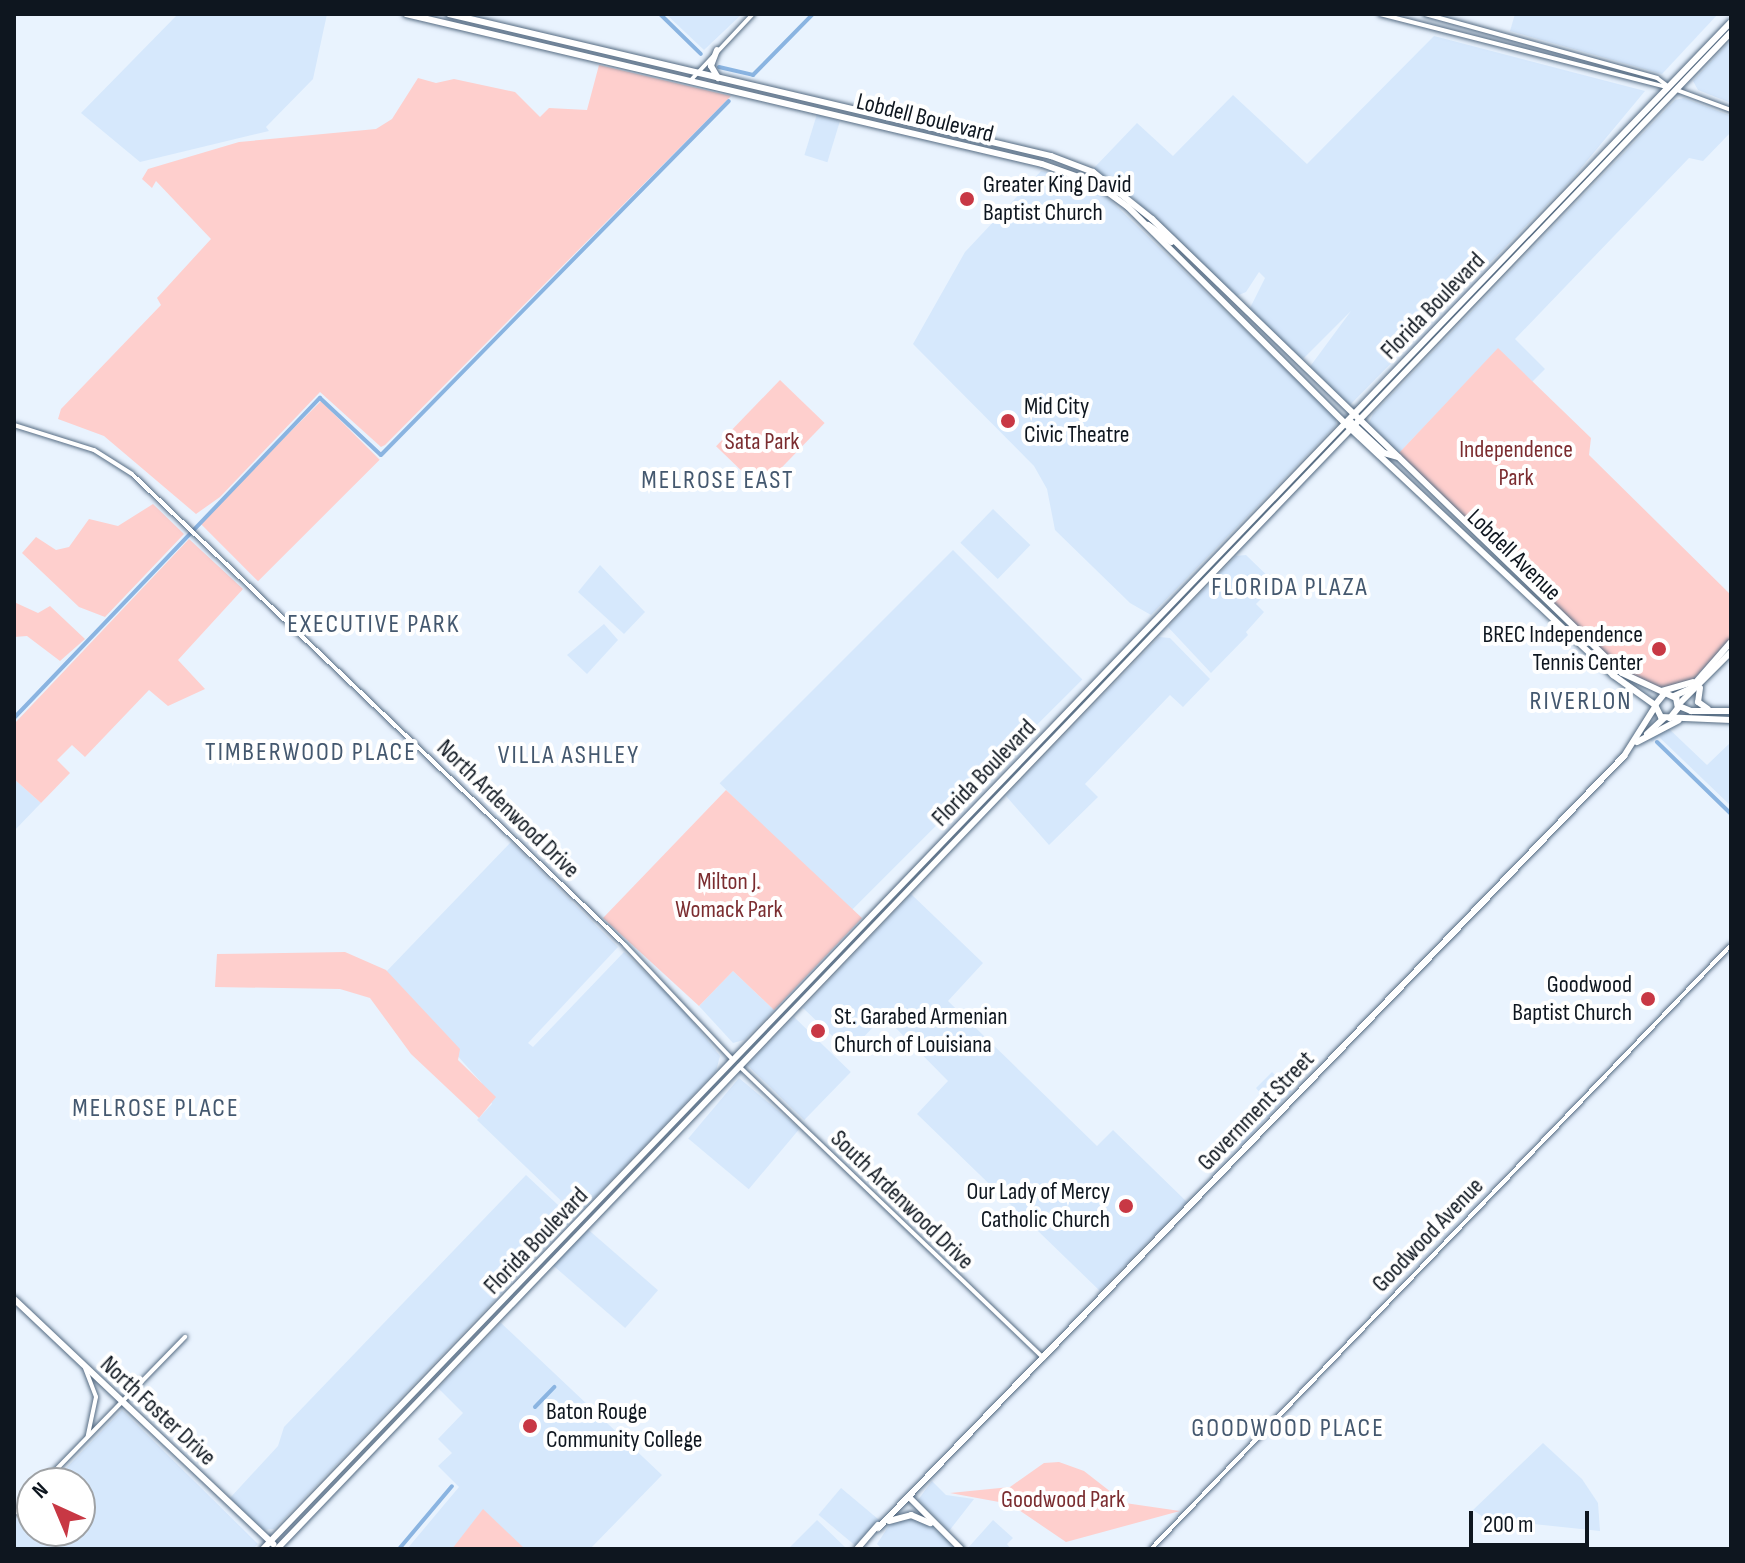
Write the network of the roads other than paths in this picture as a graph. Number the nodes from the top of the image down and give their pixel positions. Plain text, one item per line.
1 (406, 14) edge
2 (449, 14) edge
3 (753, 14) edge
4 (1380, 14) edge
5 (1425, 14) edge
6 (1731, 27) edge
7 (521, 31) junction
8 (495, 35) junction
9 (591, 48) junction
10 (717, 50) junction
11 (589, 57) junction
12 (636, 58) junction
13 (609, 62) junction
14 (693, 72) junction
15 (718, 78) junction
16 (690, 81) junction
17 (1672, 89) junction
18 (1731, 110) edge
19 (955, 134) junction
20 (953, 143) junction
21 (1607, 151) junction
22 (1051, 156) junction
23 (1042, 164) junction
24 (1589, 180) junction
25 (1152, 219) junction
26 (1146, 225) junction
27 (1538, 227) junction
28 (1175, 241) junction
29 (1210, 290) junction
30 (1239, 304) junction
31 (1237, 316) junction
32 (1262, 328) junction
33 (1352, 422) junction
34 (14, 425) edge
35 (1409, 479) junction
36 (1448, 502) junction
37 (1274, 503) junction
38 (1731, 642) edge
39 (1731, 652) edge
40 (1122, 656) junction
41 (1113, 676) junction
42 (1703, 678) junction
43 (1655, 692) junction
44 (1670, 695) junction
45 (1647, 700) junction
46 (1678, 705) junction
47 (1655, 706) junction
48 (1710, 710) junction
49 (1731, 711) edge
50 (1651, 716) junction
51 (1686, 717) junction
52 (1667, 718) junction
53 (1731, 719) edge
54 (1645, 737) junction
55 (1637, 742) junction
56 (864, 930) junction
57 (1731, 945) edge
58 (736, 1063) junction
59 (14, 1299) edge
60 (185, 1337) dead end
61 (1043, 1358) junction
62 (84, 1366) junction
63 (413, 1400) junction
64 (123, 1401) junction
65 (87, 1439) junction
66 (59, 1467) edge
67 (909, 1497) junction
68 (901, 1505) junction
69 (887, 1521) junction
70 (934, 1522) junction
71 (878, 1528) junction
72 (270, 1541) junction
73 (263, 1549) edge
74 (277, 1549) edge
75 (857, 1549) edge
76 (961, 1549) edge
77 (1151, 1549) edge

1 - 8 main road, Lobdell Boulevard
2 - 7 main road, Lobdell Boulevard
3 - 10 street
4 - 17 street
5 - 17 street
6 - 17 main road, Florida Boulevard
6 - 17 main road, Florida Boulevard
7 - 8 main road
7 - 9 main road, Lobdell Boulevard
8 - 11 main road, Lobdell Boulevard
9 - 11 main road
9 - 12 main road, Lobdell Boulevard
10 - 14 street
10 - 15 main road
11 - 13 main road, Lobdell Boulevard
12 - 13 main road
12 - 14 main road, Lobdell Boulevard
13 - 16 main road, Lobdell Boulevard
14 - 15 main road, Lobdell Boulevard
14 - 16 street
15 - 19 main road, Lobdell Boulevard
16 - 20 main road, Lobdell Boulevard
17 - 18 street
17 - 21 main road, Florida Boulevard
17 - 24 main road, Florida Boulevard
19 - 20 main road
19 - 22 main road, Lobdell Boulevard
20 - 23 main road, Lobdell Boulevard
21 - 24 main road
21 - 27 main road, Florida Boulevard
22 - 23 main road
22 - 25 main road, Lobdell Boulevard
23 - 26 main road, Lobdell Boulevard
24 - 27 main road, Florida Boulevard
25 - 26 main road
25 - 28 main road, Lobdell Boulevard
26 - 28 main road
26 - 29 main road, Lobdell Boulevard
27 - 33 main road, Florida Boulevard
28 - 30 main road, Lobdell Boulevard
29 - 30 main road
29 - 31 main road, Lobdell Boulevard
30 - 32 main road, Lobdell Boulevard
31 - 32 main road
31 - 33 main road, Lobdell Boulevard
32 - 33 main road, Lobdell Boulevard
33 - 35 main road, Lobdell Avenue
33 - 36 main road, Lobdell Avenue
33 - 37 main road, Florida Boulevard
34 - 58 street, North Ardenwood Drive
35 - 36 main road
35 - 45 main road, Lobdell Avenue
36 - 43 main road, Lobdell Avenue
37 - 40 main road, Florida Boulevard
37 - 41 main road, Florida Boulevard
38 - 42 main road
39 - 42 main road
40 - 41 main road
40 - 56 main road, Florida Boulevard
41 - 56 main road, Florida Boulevard
42 - 43 main road
42 - 44 main road
42 - 46 main road
42 - 48 main road
43 - 44 main road, Lobdell Avenue
44 - 46 main road
44 - 47 main road
45 - 47 main road, Lobdell Avenue
45 - 50 main road
46 - 48 main road
46 - 52 main road, Government Street
47 - 50 main road, Government Street
47 - 52 main road, Lobdell Avenue
48 - 49 main road
50 - 55 main road, Government Street
51 - 52 main road
51 - 53 main road
51 - 54 main road
52 - 54 main road, Government Street
54 - 55 main road, Government Street
55 - 61 main road, Government Street
56 - 58 main road, Florida Boulevard
57 - 77 street, Goodwood Avenue
58 - 61 street, South Ardenwood Drive
58 - 63 main road, Florida Boulevard
59 - 62 main road, North Foster Drive
60 - 64 street
61 - 67 main road, Government Street
62 - 64 main road, North Foster Drive
62 - 65 street
63 - 72 main road, Florida Boulevard
63 - 74 main road, Florida Boulevard
64 - 65 street
64 - 72 main road, North Foster Drive
65 - 66 street
67 - 68 main road, Government Street
67 - 70 main road
68 - 69 main road, Government Street
68 - 71 main road, Government Street
69 - 70 main road
69 - 71 main road, Government Street
70 - 76 main road
71 - 75 main road, Government Street
72 - 73 main road, Florida Boulevard
72 - 74 main road, North Foster Drive

